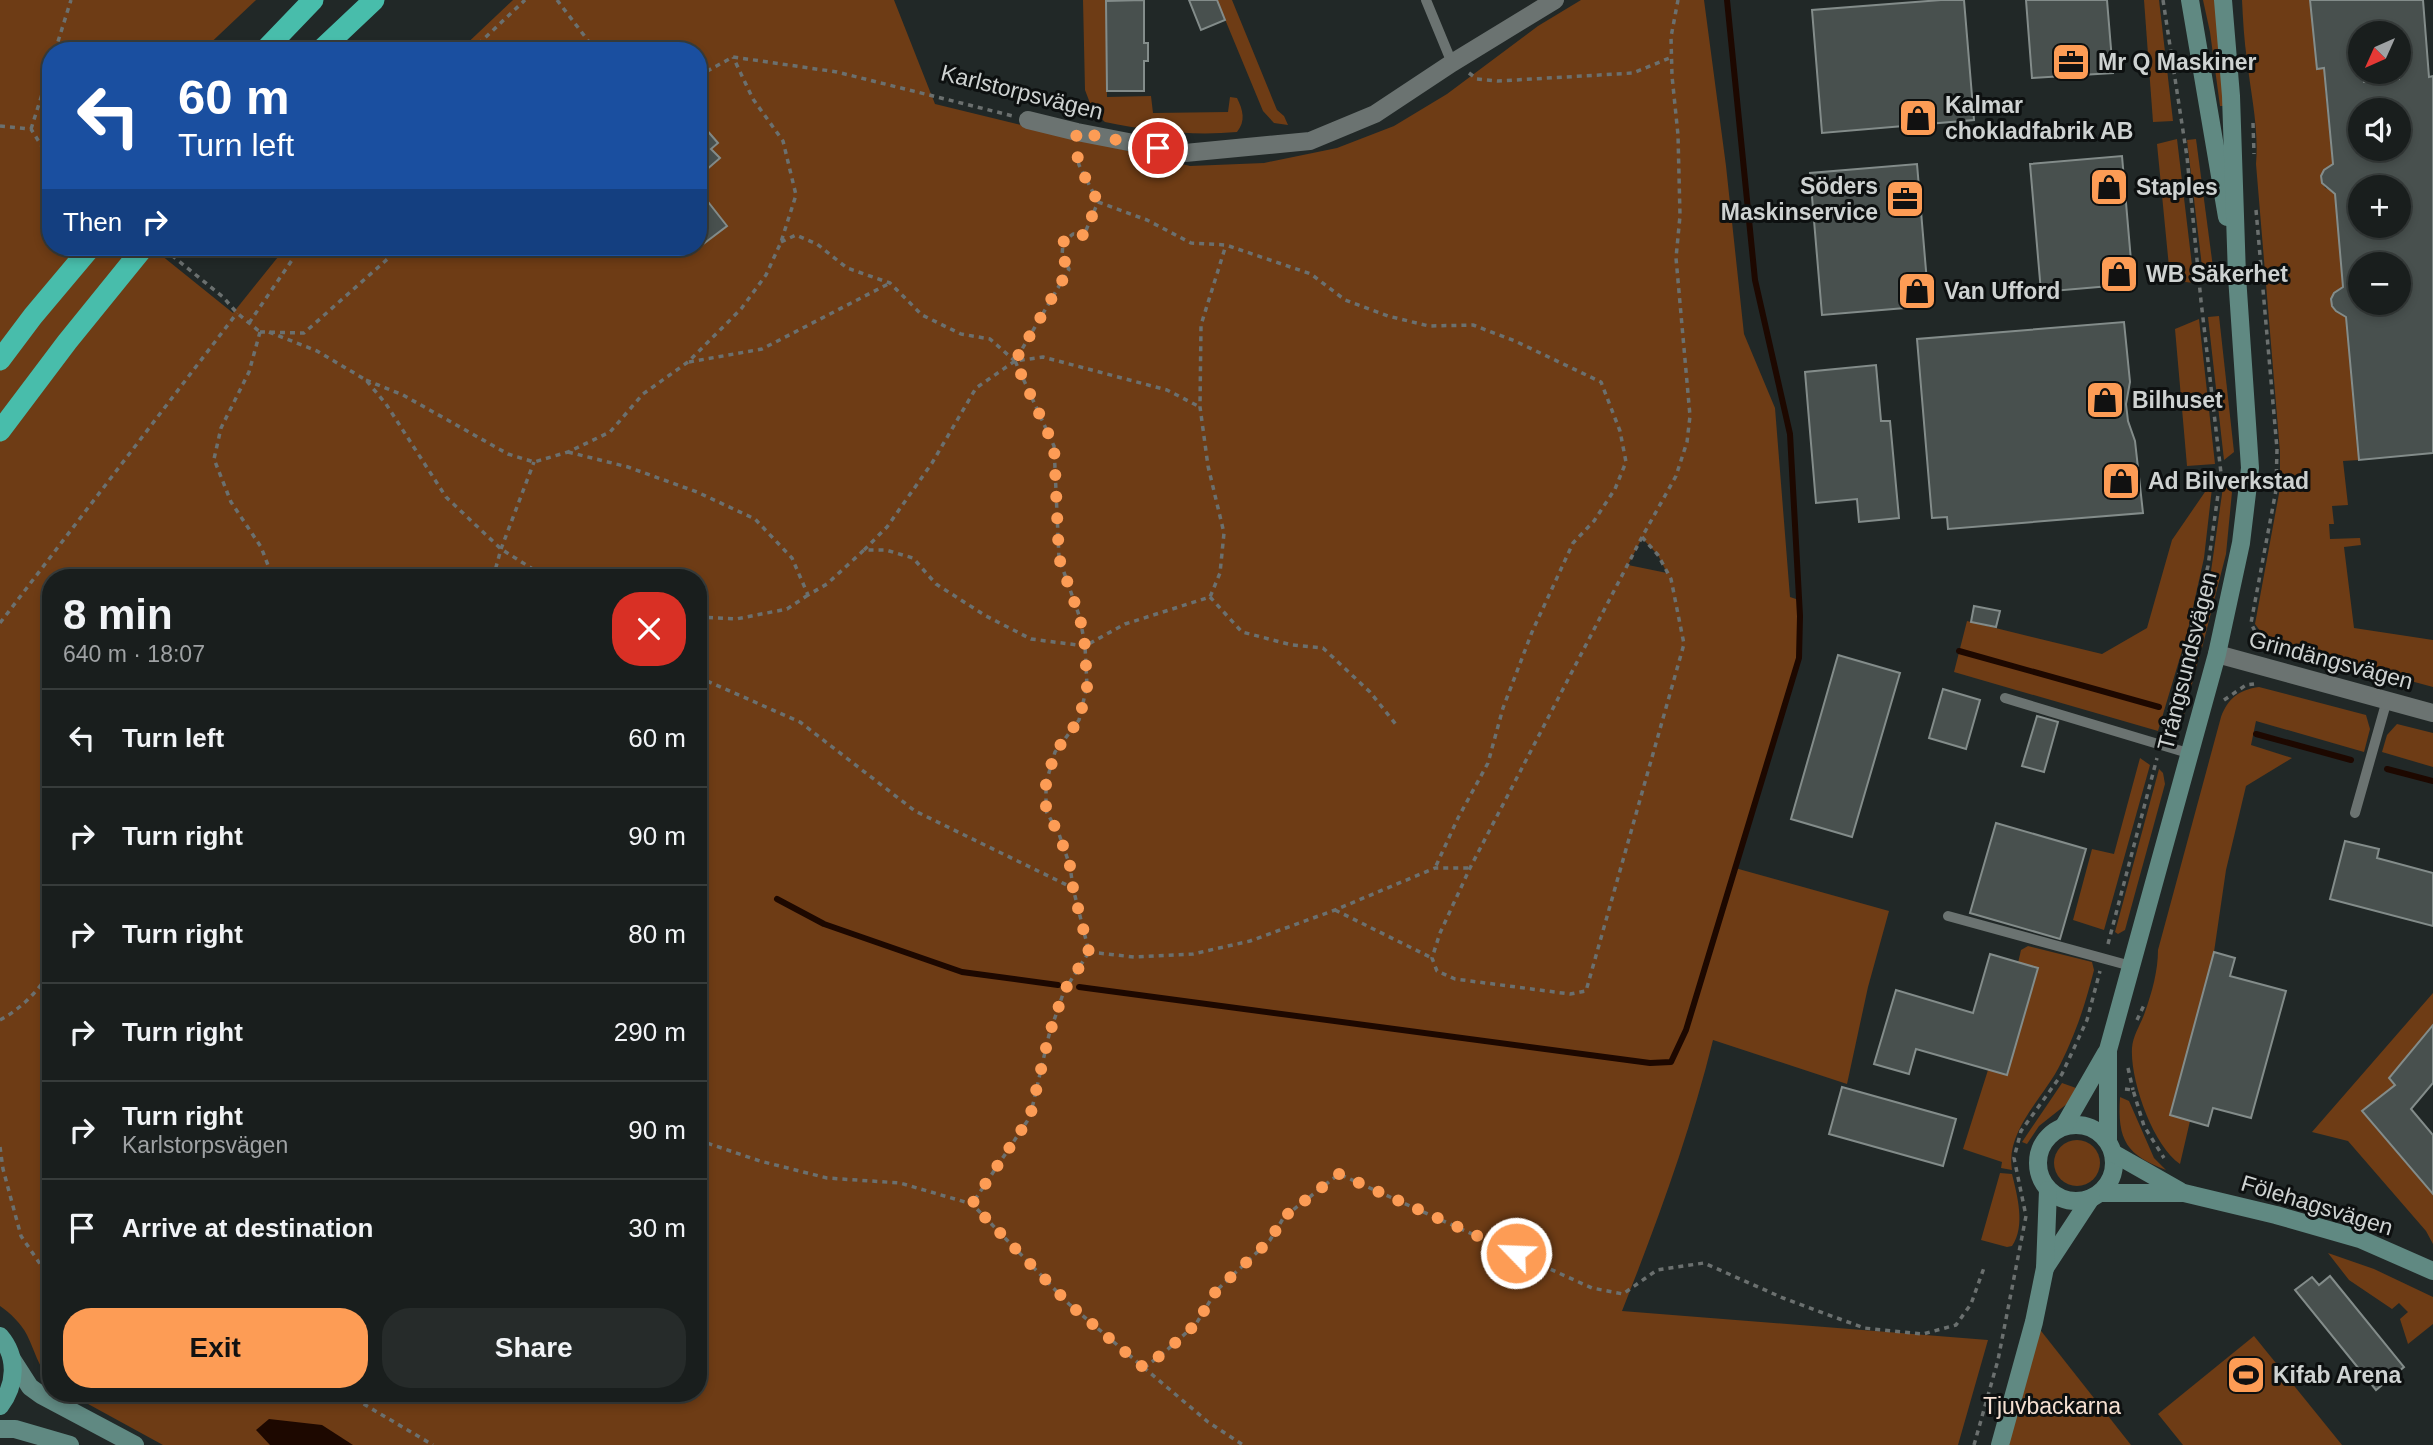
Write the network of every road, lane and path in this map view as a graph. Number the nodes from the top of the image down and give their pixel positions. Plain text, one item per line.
1 (71, 0) edge
2 (313, 0) edge
3 (374, 0) edge
4 (525, 0) edge
5 (557, 0) edge
6 (1426, 0) edge
7 (1555, 0) edge
8 (1678, 0) edge
9 (2190, 0) edge
10 (2223, 0) edge
11 (58, 42) edge
12 (273, 42) edge
13 (330, 42) edge
14 (481, 42) edge
15 (589, 42) edge
16 (733, 57) junction
17 (1672, 57) junction
18 (1452, 63) junction
19 (707, 71) edge
20 (42, 94) edge
21 (1028, 120) joint
22 (2252, 120) dead end
23 (0, 126) edge
24 (31, 129) junction
25 (1077, 132) junction
26 (42, 146) edge
27 (2253, 165) dead end
28 (1098, 202) junction
29 (2255, 204) dead end
30 (781, 242) junction
31 (1226, 245) junction
32 (83, 256) edge
33 (137, 256) edge
34 (172, 256) edge
35 (294, 256) edge
36 (391, 256) edge
37 (2237, 276) junction
38 (890, 283) junction
39 (237, 313) junction
40 (249, 323) junction
41 (260, 332) junction
42 (269, 332) junction
43 (0, 360) edge
44 (1015, 361) junction
45 (688, 362) junction
46 (366, 380) junction
47 (20, 402) junction
48 (1200, 407) junction
49 (0, 431) edge
50 (0, 442) edge
51 (568, 452) junction
52 (534, 462) junction
53 (1642, 537) junction
54 (500, 549) junction
55 (864, 550) junction
56 (270, 569) edge
57 (495, 569) edge
58 (532, 569) edge
59 (808, 595) junction
60 (1210, 597) junction
61 (707, 617) edge
62 (0, 624) edge
63 (1085, 646) junction
64 (2286, 651) dead end
65 (2217, 654) junction
66 (707, 681) edge
67 (2262, 683) dead end
68 (2005, 698) dead end
69 (2387, 700) junction
70 (2221, 703) dead end
71 (2433, 713) edge
72 (1398, 727) dead end
73 (2188, 753) junction
74 (2355, 813) dead end
75 (1435, 868) junction
76 (1470, 868) junction
77 (1073, 888) junction
78 (1335, 910) junction
79 (1948, 916) dead end
80 (1089, 952) junction
81 (1432, 958) junction
82 (2131, 966) junction
83 (42, 984) edge
84 (2144, 1005) dead end
85 (0, 1020) edge
86 (2135, 1026) dead end
87 (2108, 1050) junction
88 (2127, 1060) dead end
89 (2062, 1074) dead end
90 (2090, 1082) junction
91 (2108, 1086) junction
92 (2133, 1090) junction
93 (2064, 1126) junction
94 (707, 1143) edge
95 (0, 1147) edge
96 (2110, 1147) junction
97 (2168, 1162) dead end
98 (2048, 1190) junction
99 (2184, 1193) junction
100 (2096, 1196) junction
101 (972, 1204) junction
102 (1985, 1265) dead end
103 (42, 1267) edge
104 (2045, 1268) junction
105 (2433, 1271) edge
106 (0, 1336) edge
107 (12, 1359) junction
108 (1144, 1368) junction
109 (42, 1396) edge
110 (54, 1402) edge
111 (359, 1402) edge
112 (0, 1406) edge
113 (0, 1429) edge
114 (71, 1445) edge
115 (135, 1445) edge
116 (433, 1445) edge
117 (1243, 1445) edge
118 (2000, 1445) edge

1 - 11 path
2 - 12 highway
3 - 13 highway
4 - 14 path
5 - 15 path
6 - 18 lane
7 - 18 street, Karlstorpsvägen
8 - 17 path
9 - 37 main road, Trångsundsvägen
10 - 37 main road, Trångsundsvägen
16 - 19 path
16 - 21 path, Karlstorpsvägen
16 - 30 path
17 - 18 path
17 - 53 path
18 - 25 street, Karlstorpsvägen
20 - 24 path
21 - 25 street, Karlstorpsvägen
22 - 27 path
23 - 24 path
24 - 26 path
25 - 28 path
28 - 31 path
28 - 44 path
29 - 64 path
30 - 38 path
30 - 45 path
31 - 48 path
31 - 75 path
32 - 43 highway
33 - 47 highway
34 - 39 path
35 - 40 path
36 - 42 path
37 - 65 main road, Trångsundsvägen
38 - 44 path
38 - 45 path
39 - 40 path
39 - 62 path
40 - 41 path
41 - 42 path
41 - 56 path
42 - 46 path
44 - 48 path
44 - 55 path
44 - 63 path
45 - 51 path
46 - 52 path
46 - 54 path
47 - 49 highway
47 - 50 highway
48 - 60 path
51 - 52 path
51 - 59 path
52 - 54 path
53 - 76 path
53 - 81 path
54 - 57 path
54 - 58 path
55 - 59 path
55 - 63 path
59 - 61 path
60 - 63 path
60 - 72 path
63 - 77 path
65 - 69 street, Grindängsvägen
65 - 73 main road, Trångsundsvägen
66 - 77 path
67 - 70 path
68 - 73 lane
69 - 71 street, Grindängsvägen
69 - 74 lane
73 - 82 main road, Trångsundsvägen
75 - 76 path
75 - 78 path
76 - 81 path
77 - 80 path
78 - 80 path
78 - 81 path
79 - 82 lane
80 - 101 path
82 - 87 main road, Trångsundsvägen
83 - 85 path
84 - 86 path
87 - 90 main road, Trångsundsvägen
87 - 91 main road, Trångsundsvägen
88 - 92 path
89 - 90 path
90 - 93 main road, Trångsundsvägen
91 - 92 path
91 - 96 main road, Trångsundsvägen
92 - 97 path
93 - 96 main road
93 - 98 main road
94 - 101 path
95 - 103 path
96 - 99 main road, Fölehagsvägen
96 - 100 main road
98 - 100 main road
98 - 104 main road
99 - 100 main road, Fölehagsvägen
99 - 105 main road, Fölehagsvägen
100 - 104 main road
101 - 108 path
102 - 108 path
104 - 118 main road
106 - 107 main road
107 - 109 main road
107 - 112 main road
108 - 117 path
110 - 115 main road
111 - 116 path
113 - 114 main road

